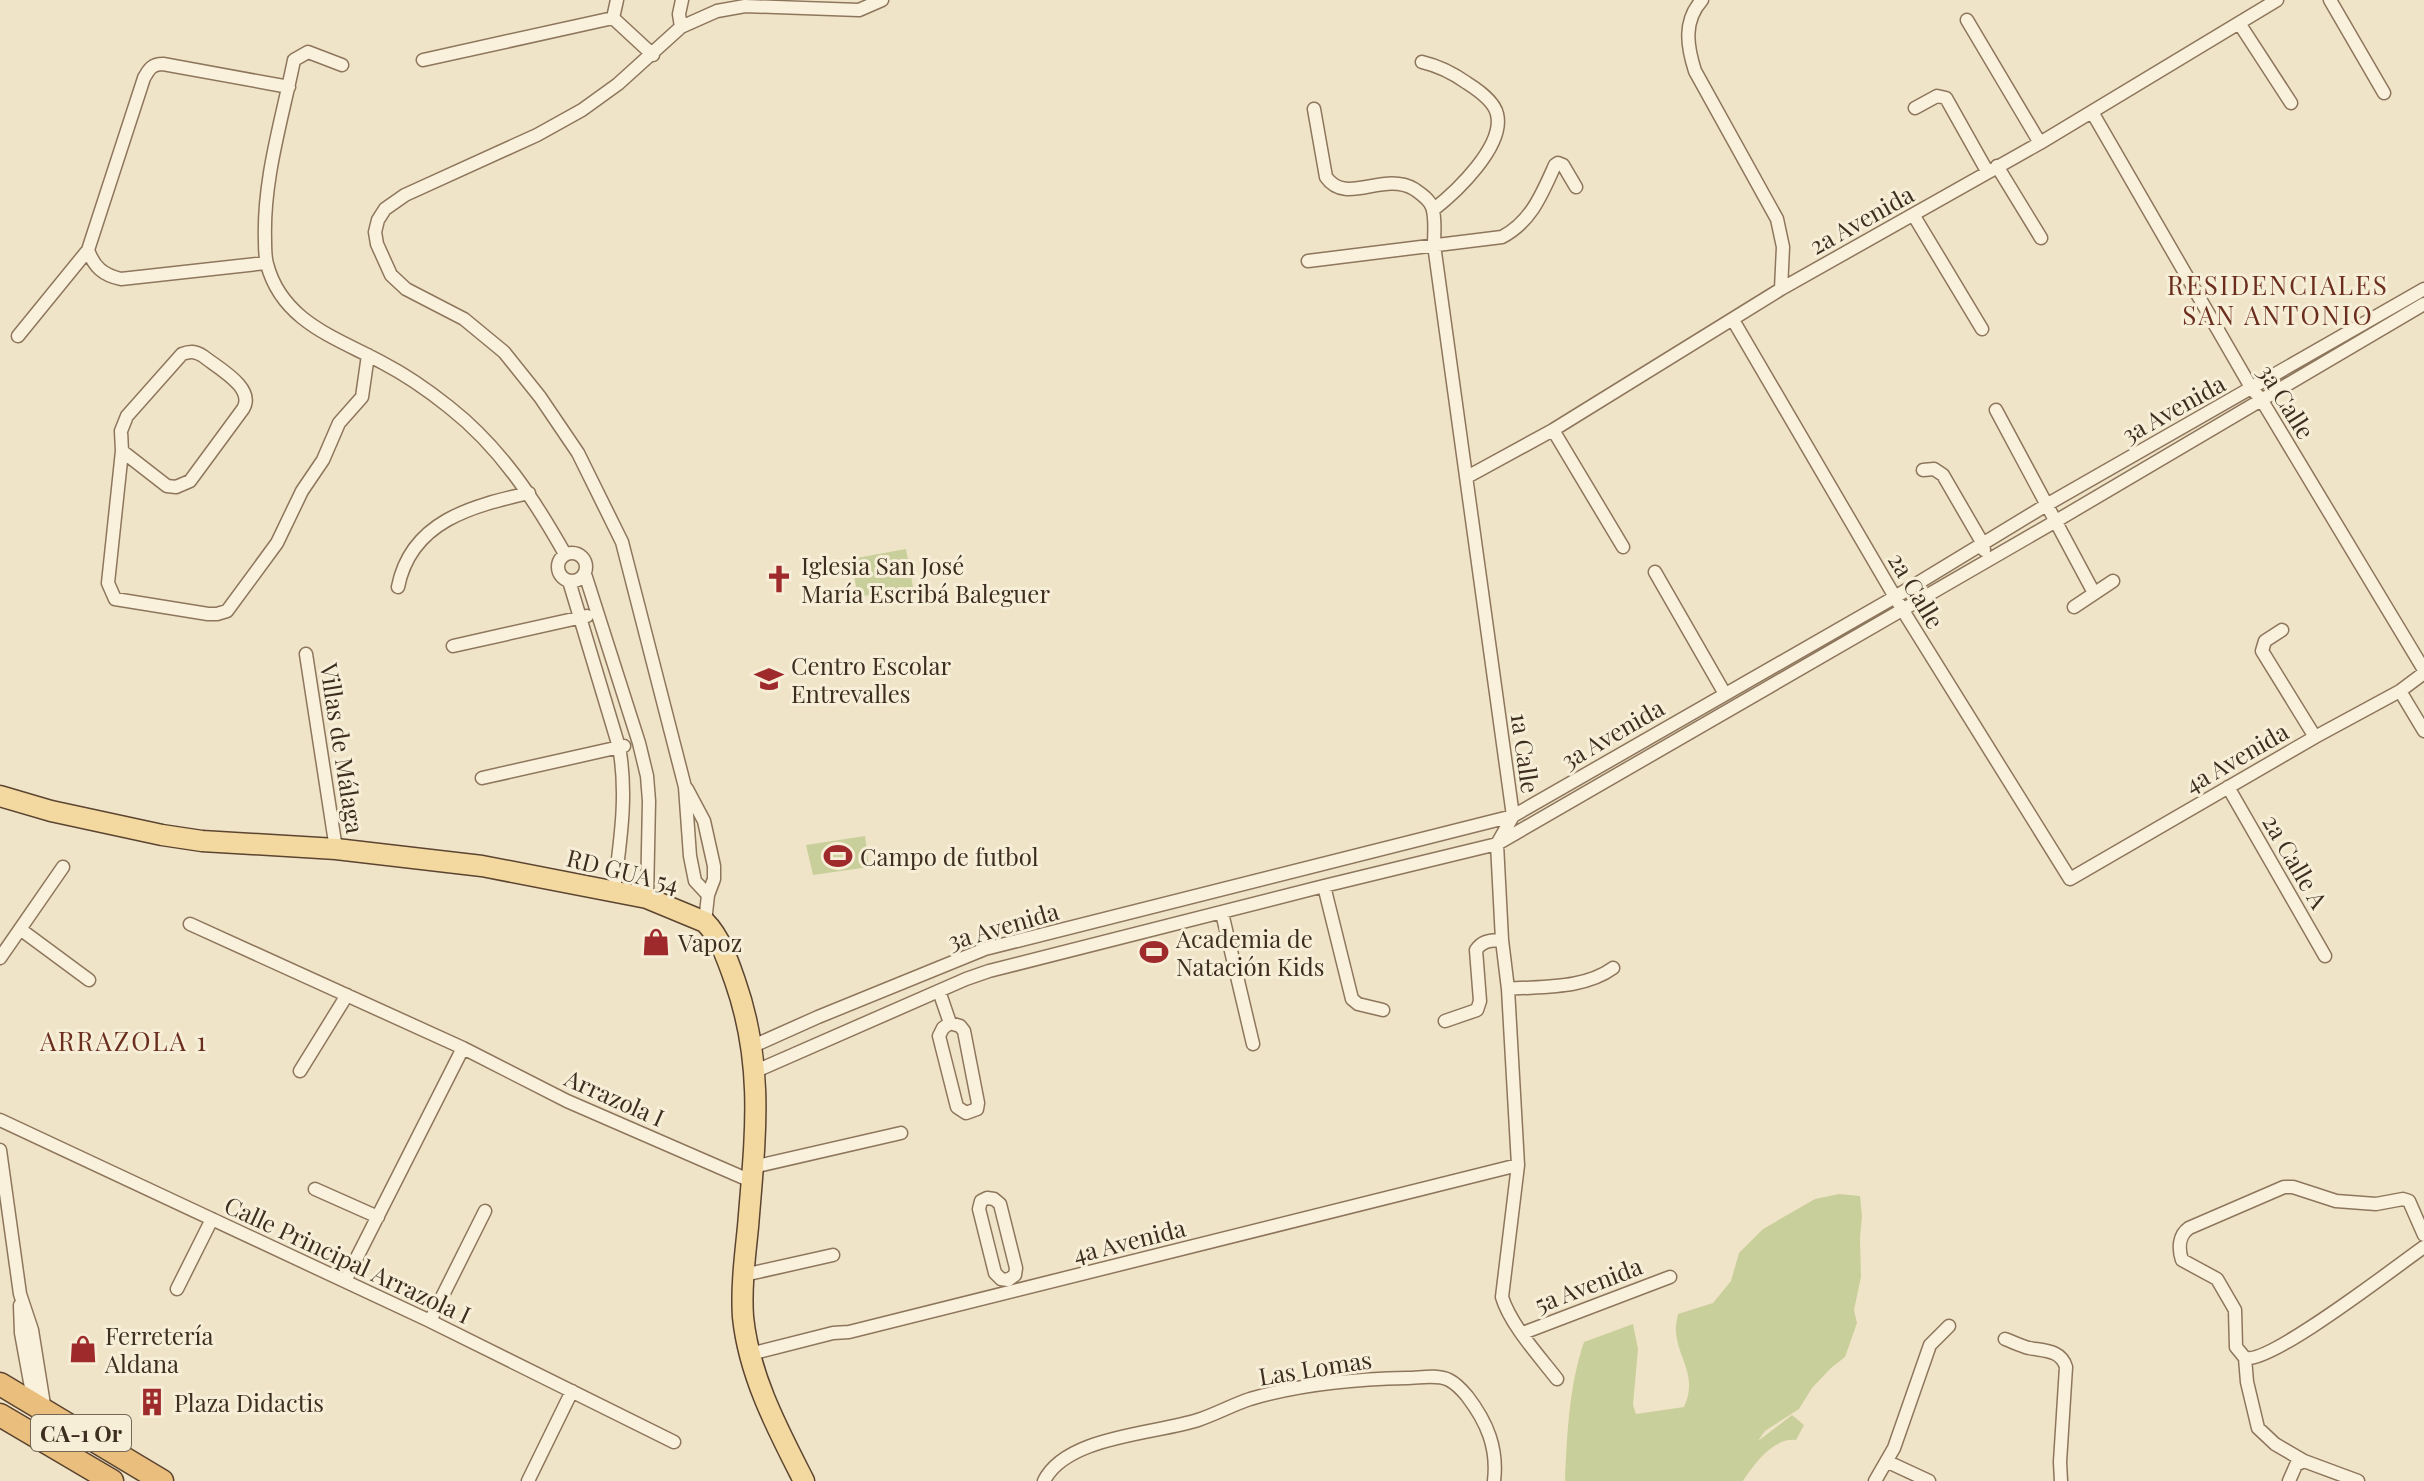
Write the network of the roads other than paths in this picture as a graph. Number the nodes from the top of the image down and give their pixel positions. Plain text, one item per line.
1 (617, 0) edge
2 (682, 0) edge
3 (882, 0) edge
4 (2277, 0) edge
5 (2330, 0) edge
6 (1700, 2) edge
7 (613, 18) junction
8 (1967, 20) dead end
9 (2239, 23) junction
10 (681, 27) junction
11 (653, 55) junction
12 (423, 60) dead end
13 (1422, 62) dead end
14 (342, 65) dead end
15 (289, 87) junction
16 (2384, 93) dead end
17 (2291, 103) dead end
18 (1915, 108) dead end
19 (1314, 109) dead end
20 (2092, 112) junction
21 (2040, 143) junction
22 (1992, 168) junction
23 (1576, 187) dead end
24 (1433, 210) junction
25 (1914, 216) junction
26 (2041, 238) dead end
27 (1434, 245) junction
28 (88, 250) junction
29 (1308, 261) dead end
30 (266, 263) junction
31 (1781, 289) junction
32 (2424, 289) edge
33 (2424, 304) edge
34 (1733, 320) junction
35 (1982, 329) dead end
36 (18, 336) dead end
37 (368, 355) junction
38 (2252, 389) junction
39 (2261, 399) junction
40 (1996, 410) dead end
41 (1553, 430) junction
42 (122, 451) junction
43 (2140, 451) junction
44 (2147, 465) junction
45 (1923, 470) dead end
46 (1467, 477) junction
47 (529, 493) junction
48 (2048, 504) junction
49 (2056, 521) junction
50 (1983, 544) junction
51 (1623, 547) dead end
52 (565, 554) junction
53 (1987, 561) junction
54 (1655, 572) dead end
55 (585, 574) junction
56 (569, 581) junction
57 (2113, 581) dead end
58 (398, 587) dead end
59 (2094, 593) junction
60 (1895, 597) junction
61 (2074, 607) dead end
62 (1902, 609) junction
63 (598, 616) junction
64 (580, 617) junction
65 (2282, 630) dead end
66 (453, 646) dead end
67 (306, 654) dead end
68 (2424, 672) edge
69 (2400, 691) junction
70 (1725, 694) junction
71 (2424, 731) edge
72 (2315, 737) junction
73 (639, 743) junction
74 (619, 747) junction
75 (482, 778) dead end
76 (685, 787) junction
77 (2228, 787) junction
78 (1551, 794) junction
79 (0, 796) edge
80 (1559, 809) junction
81 (1513, 816) junction
82 (1497, 844) junction
83 (336, 849) junction
84 (63, 867) dead end
85 (2070, 879) joint
86 (1324, 886) junction
87 (614, 891) junction
88 (708, 895) junction
89 (647, 898) junction
90 (1222, 913) junction
91 (705, 922) junction
92 (190, 924) dead end
93 (20, 929) junction
94 (1502, 940) junction
95 (2325, 956) dead end
96 (0, 958) edge
97 (1613, 968) dead end
98 (89, 980) dead end
99 (1508, 989) junction
100 (939, 991) junction
101 (347, 995) junction
102 (1383, 1010) dead end
103 (1445, 1021) dead end
104 (950, 1023) junction
105 (1253, 1044) dead end
106 (751, 1047) junction
107 (463, 1048) junction
108 (300, 1071) dead end
109 (756, 1071) junction
110 (0, 1120) edge
111 (901, 1133) dead end
112 (0, 1150) edge
113 (1518, 1165) junction
114 (752, 1174) junction
115 (315, 1189) dead end
116 (485, 1211) dead end
117 (378, 1217) junction
118 (212, 1219) junction
119 (2424, 1235) edge
120 (2424, 1247) edge
121 (833, 1255) dead end
122 (744, 1275) junction
123 (1670, 1277) dead end
124 (345, 1281) junction
125 (1009, 1286) junction
126 (177, 1289) dead end
127 (430, 1321) junction
128 (1949, 1326) dead end
129 (849, 1332) junction
130 (1523, 1333) junction
131 (2005, 1339) dead end
132 (750, 1354) junction
133 (2245, 1358) junction
134 (1557, 1379) dead end
135 (0, 1384) edge
136 (572, 1391) junction
137 (40, 1408) junction
138 (0, 1415) edge
139 (777, 1427) junction
140 (674, 1442) dead end
141 (2304, 1461) junction
142 (1888, 1462) junction
143 (112, 1481) edge
144 (162, 1481) edge
145 (528, 1481) edge
146 (804, 1481) edge
147 (1044, 1481) edge
148 (1494, 1481) edge
149 (1875, 1481) edge
150 (1929, 1481) edge
151 (2061, 1481) edge
152 (2289, 1481) edge
153 (2358, 1481) edge

1 - 7 street
2 - 10 street
3 - 10 street
4 - 9 street, 2a Avenida
5 - 16 street
6 - 31 street
7 - 11 street
7 - 12 street
8 - 21 street
9 - 17 street
9 - 20 street, 2a Avenida
10 - 11 street
11 - 76 street
13 - 24 street
14 - 15 street
15 - 28 street
15 - 30 street
18 - 22 street
19 - 24 street
20 - 21 street, 2a Avenida
20 - 38 street, 3a Calle
21 - 22 street, 2a Avenida
22 - 25 street, 2a Avenida
22 - 26 street
23 - 27 street
24 - 27 street, 1a Calle
25 - 31 street, 2a Avenida
25 - 35 street
27 - 29 street
27 - 46 street, 1a Calle
28 - 30 street
28 - 36 street
30 - 37 street
31 - 34 street, 2a Avenida
32 - 38 street, 3a Avenida
33 - 39 street, 3a Avenida
34 - 41 street, 2a Avenida
34 - 60 street, 2a Calle
37 - 42 street
37 - 47 street
38 - 39 street, 3a Calle
38 - 43 street, 3a Avenida
39 - 44 street, 3a Avenida
39 - 68 street, 3a Calle
40 - 48 street
41 - 46 street, 2a Avenida
41 - 51 street
42 - 42 street
43 - 44 street
43 - 48 street, 3a Avenida
44 - 49 street, 3a Avenida
45 - 50 street
46 - 81 street, 1a Calle
47 - 52 street
47 - 58 street
48 - 49 street
48 - 50 street, 3a Avenida
49 - 53 street, 3a Avenida
49 - 59 street
50 - 53 street
50 - 60 street, 3a Avenida
52 - 55 street
52 - 56 street
53 - 62 street, 3a Avenida
54 - 70 street
55 - 56 street
55 - 63 street
56 - 64 street
57 - 59 street
59 - 61 street
60 - 62 street, 2a Calle
60 - 70 street, 3a Avenida
62 - 80 street, 3a Avenida
62 - 85 street, 2a Calle
63 - 64 street
63 - 73 street
64 - 66 street
64 - 74 street
65 - 72 street
67 - 83 street, Villas de Málaga
68 - 69 street, 4a Avenida
69 - 71 street
69 - 72 street, 4a Avenida
70 - 78 street, 3a Avenida
72 - 77 street, 4a Avenida
73 - 74 street
73 - 89 street
74 - 75 street
74 - 87 street
76 - 88 street
76 - 88 street
77 - 85 street, 4a Avenida
77 - 95 street, 2a Calle A
78 - 80 street
78 - 81 street, 3a Avenida
79 - 83 main road, RD GUA 54
80 - 82 street, 3a Avenida
81 - 82 street, 1a Calle
81 - 106 street, 3a Avenida
82 - 86 street, 3a Avenida
82 - 94 street
83 - 87 main road, RD GUA 54
84 - 93 street
86 - 90 street, 3a Avenida
86 - 102 street
87 - 89 main road, RD GUA 54
88 - 91 street
89 - 91 main road, RD GUA 54
90 - 100 street, 3a Avenida
90 - 105 street
91 - 106 main road
92 - 101 street, Arrazola I
93 - 96 street
93 - 98 street
94 - 99 street
94 - 103 street
97 - 99 street
99 - 113 street
100 - 104 street
100 - 109 street, 3a Avenida
101 - 107 street, Arrazola I
101 - 108 street
104 - 104 street
106 - 109 main road
107 - 114 street, Arrazola I
107 - 117 street
109 - 114 main road
110 - 118 street, Calle Principal Arrazola I
111 - 114 street
112 - 137 street
113 - 125 street, 4a Avenida
113 - 130 street
114 - 122 main road
115 - 117 street
116 - 127 street
117 - 124 street
118 - 124 street, Calle Principal Arrazola I
118 - 126 street
119 - 133 street
120 - 133 street
121 - 122 street
122 - 132 main road
123 - 130 street, 5a Avenida
124 - 127 street, Calle Principal Arrazola I
125 - 125 street
125 - 129 street, 4a Avenida
127 - 136 street, Calle Principal Arrazola I
128 - 142 street
129 - 132 street, 4a Avenida
129 - 139 street
130 - 134 street
131 - 151 street
132 - 139 main road
133 - 141 street
135 - 137 highway, CA-1 Or
136 - 140 street, Calle Principal Arrazola I
136 - 145 street
137 - 144 highway, CA-1 Or
138 - 143 highway, CA-1 Or
139 - 146 main road
141 - 152 street
141 - 153 street
142 - 149 street
142 - 150 street
147 - 148 street, Las Lomas

